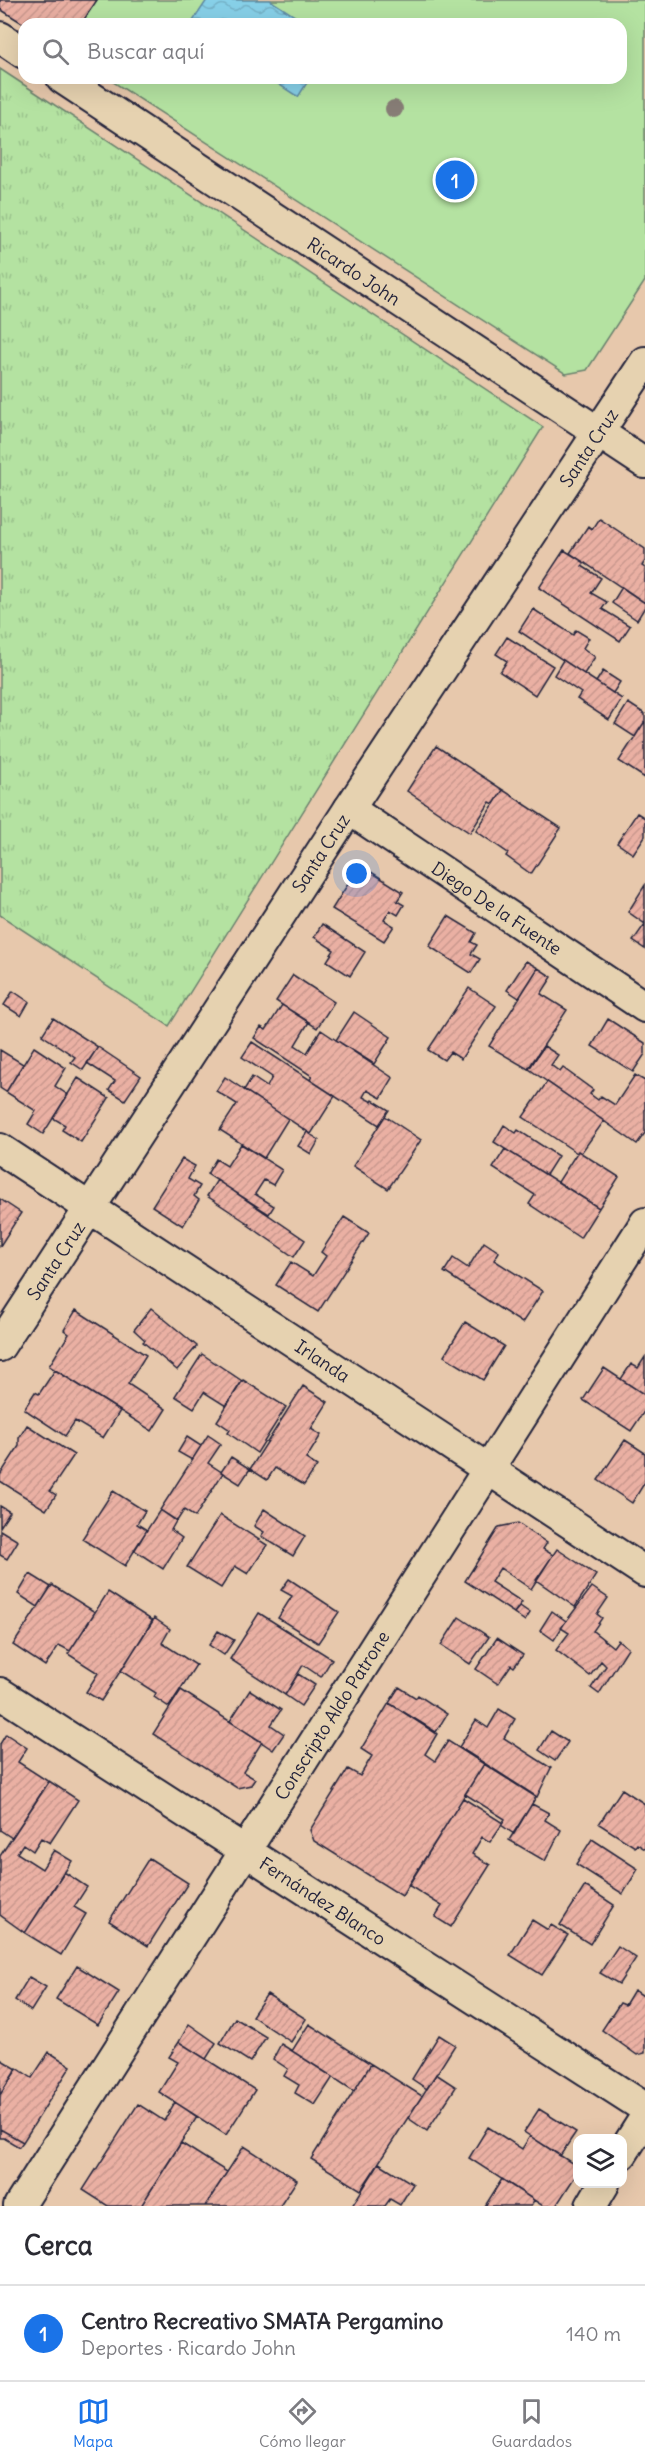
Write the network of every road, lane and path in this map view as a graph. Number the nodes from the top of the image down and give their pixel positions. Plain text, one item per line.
1 (0, 37) edge
2 (18, 49) edge
3 (71, 84) edge
4 (645, 362) edge
5 (599, 434) junction
6 (645, 463) edge
7 (349, 809) junction
8 (645, 1007) edge
9 (0, 1149) edge
10 (89, 1208) junction
11 (645, 1223) edge
12 (0, 1346) edge
13 (488, 1469) junction
14 (645, 1572) edge
15 (0, 1693) edge
16 (244, 1851) junction
17 (645, 2108) edge
18 (645, 2118) edge
19 (627, 2146) edge
20 (602, 2188) edge
21 (18, 2206) edge
22 (591, 2206) edge

1 - 2 street
3 - 5 street, Ricardo John
4 - 5 street, Santa Cruz
5 - 6 street, Ricardo John
5 - 7 street, Santa Cruz
7 - 8 street, Diego De la Fuente
7 - 10 street, Santa Cruz
9 - 10 street, Irlanda
10 - 12 street, Santa Cruz
10 - 13 street, Irlanda
11 - 13 street, Conscripto Aldo Patrone
13 - 14 street, Irlanda
13 - 16 street, Conscripto Aldo Patrone
15 - 16 street, Fernández Blanco
16 - 17 street, Fernández Blanco
16 - 21 street, Conscripto Aldo Patrone
18 - 19 street
20 - 22 street

